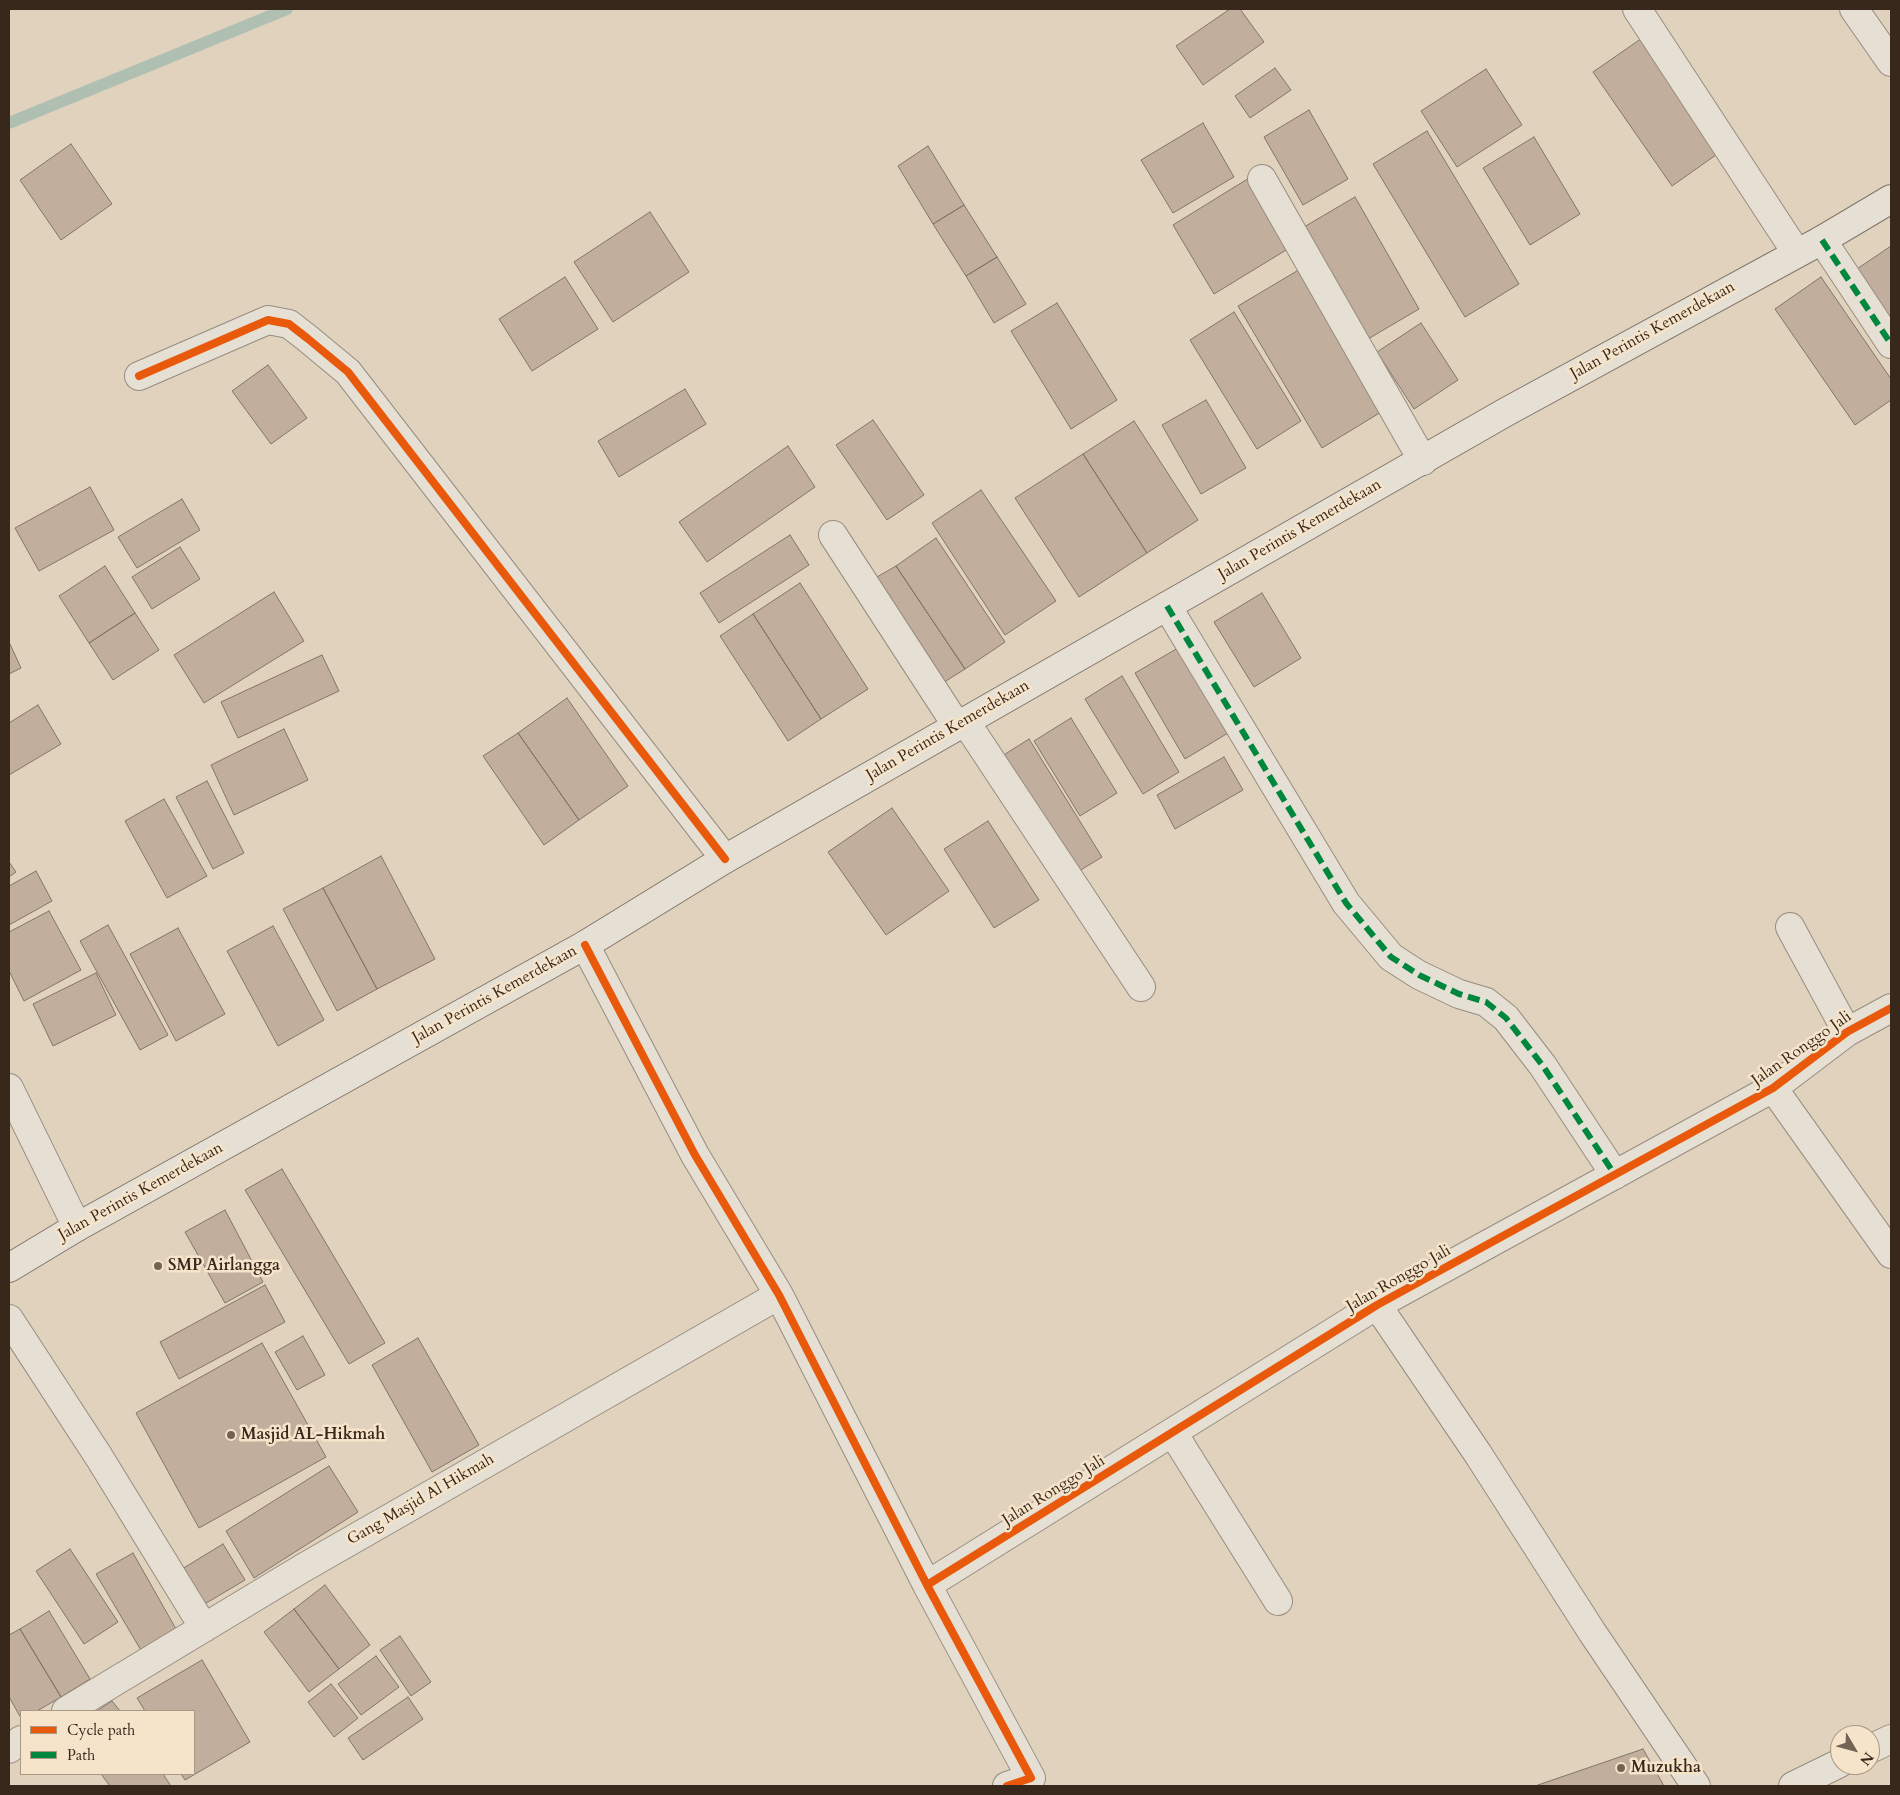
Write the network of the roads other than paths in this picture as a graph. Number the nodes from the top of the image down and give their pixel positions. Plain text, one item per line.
1 (1637, 9) edge
2 (1854, 9) edge
3 (1891, 62) edge
4 (1262, 179) dead end
5 (1891, 199) edge
6 (1822, 240) junction
7 (1796, 252) junction
8 (1891, 344) edge
9 (139, 376) dead end
10 (1423, 461) junction
11 (833, 535) dead end
12 (1167, 606) junction
13 (961, 724) junction
14 (725, 859) junction
15 (1790, 927) dead end
16 (585, 945) junction
17 (1141, 987) dead end
18 (1891, 1008) edge
19 (1847, 1032) junction
20 (9, 1088) edge
21 (1773, 1088) junction
22 (1615, 1175) junction
23 (76, 1227) junction
24 (1891, 1254) edge
25 (9, 1268) edge
26 (779, 1295) junction
27 (1377, 1305) junction
28 (9, 1319) edge
29 (1173, 1433) junction
30 (927, 1585) junction
31 (1278, 1601) dead end
32 (204, 1628) junction
33 (68, 1710) edge
34 (20, 1741) edge
35 (9, 1749) edge
36 (1830, 1769) edge
37 (1019, 1782) edge
38 (1696, 1786) edge
39 (1793, 1786) edge

1 - 7 street
2 - 3 street
4 - 10 street
5 - 6 street, Jalan Perintis Kemerdekaan
6 - 7 street, Jalan Perintis Kemerdekaan
6 - 8 street
7 - 10 street, Jalan Perintis Kemerdekaan
9 - 14 street
10 - 12 street, Jalan Perintis Kemerdekaan
11 - 13 street
12 - 13 street, Jalan Perintis Kemerdekaan
12 - 22 street
13 - 14 street, Jalan Perintis Kemerdekaan
13 - 17 street
14 - 16 street, Jalan Perintis Kemerdekaan
15 - 19 street
16 - 23 street, Jalan Perintis Kemerdekaan
16 - 26 street
18 - 19 street, Jalan Ronggo Jali
19 - 21 street, Jalan Ronggo Jali
20 - 23 street
21 - 22 street, Jalan Ronggo Jali
21 - 24 street
22 - 27 street, Jalan Ronggo Jali
23 - 25 street, Jalan Perintis Kemerdekaan
26 - 30 street
26 - 32 street, Gang Masjid Al Hikmah
27 - 29 street, Jalan Ronggo Jali
27 - 38 street
28 - 32 street
29 - 30 street, Jalan Ronggo Jali
29 - 31 street
30 - 37 street
32 - 33 street, Gang Masjid Al Hikmah
34 - 35 street
36 - 39 street

